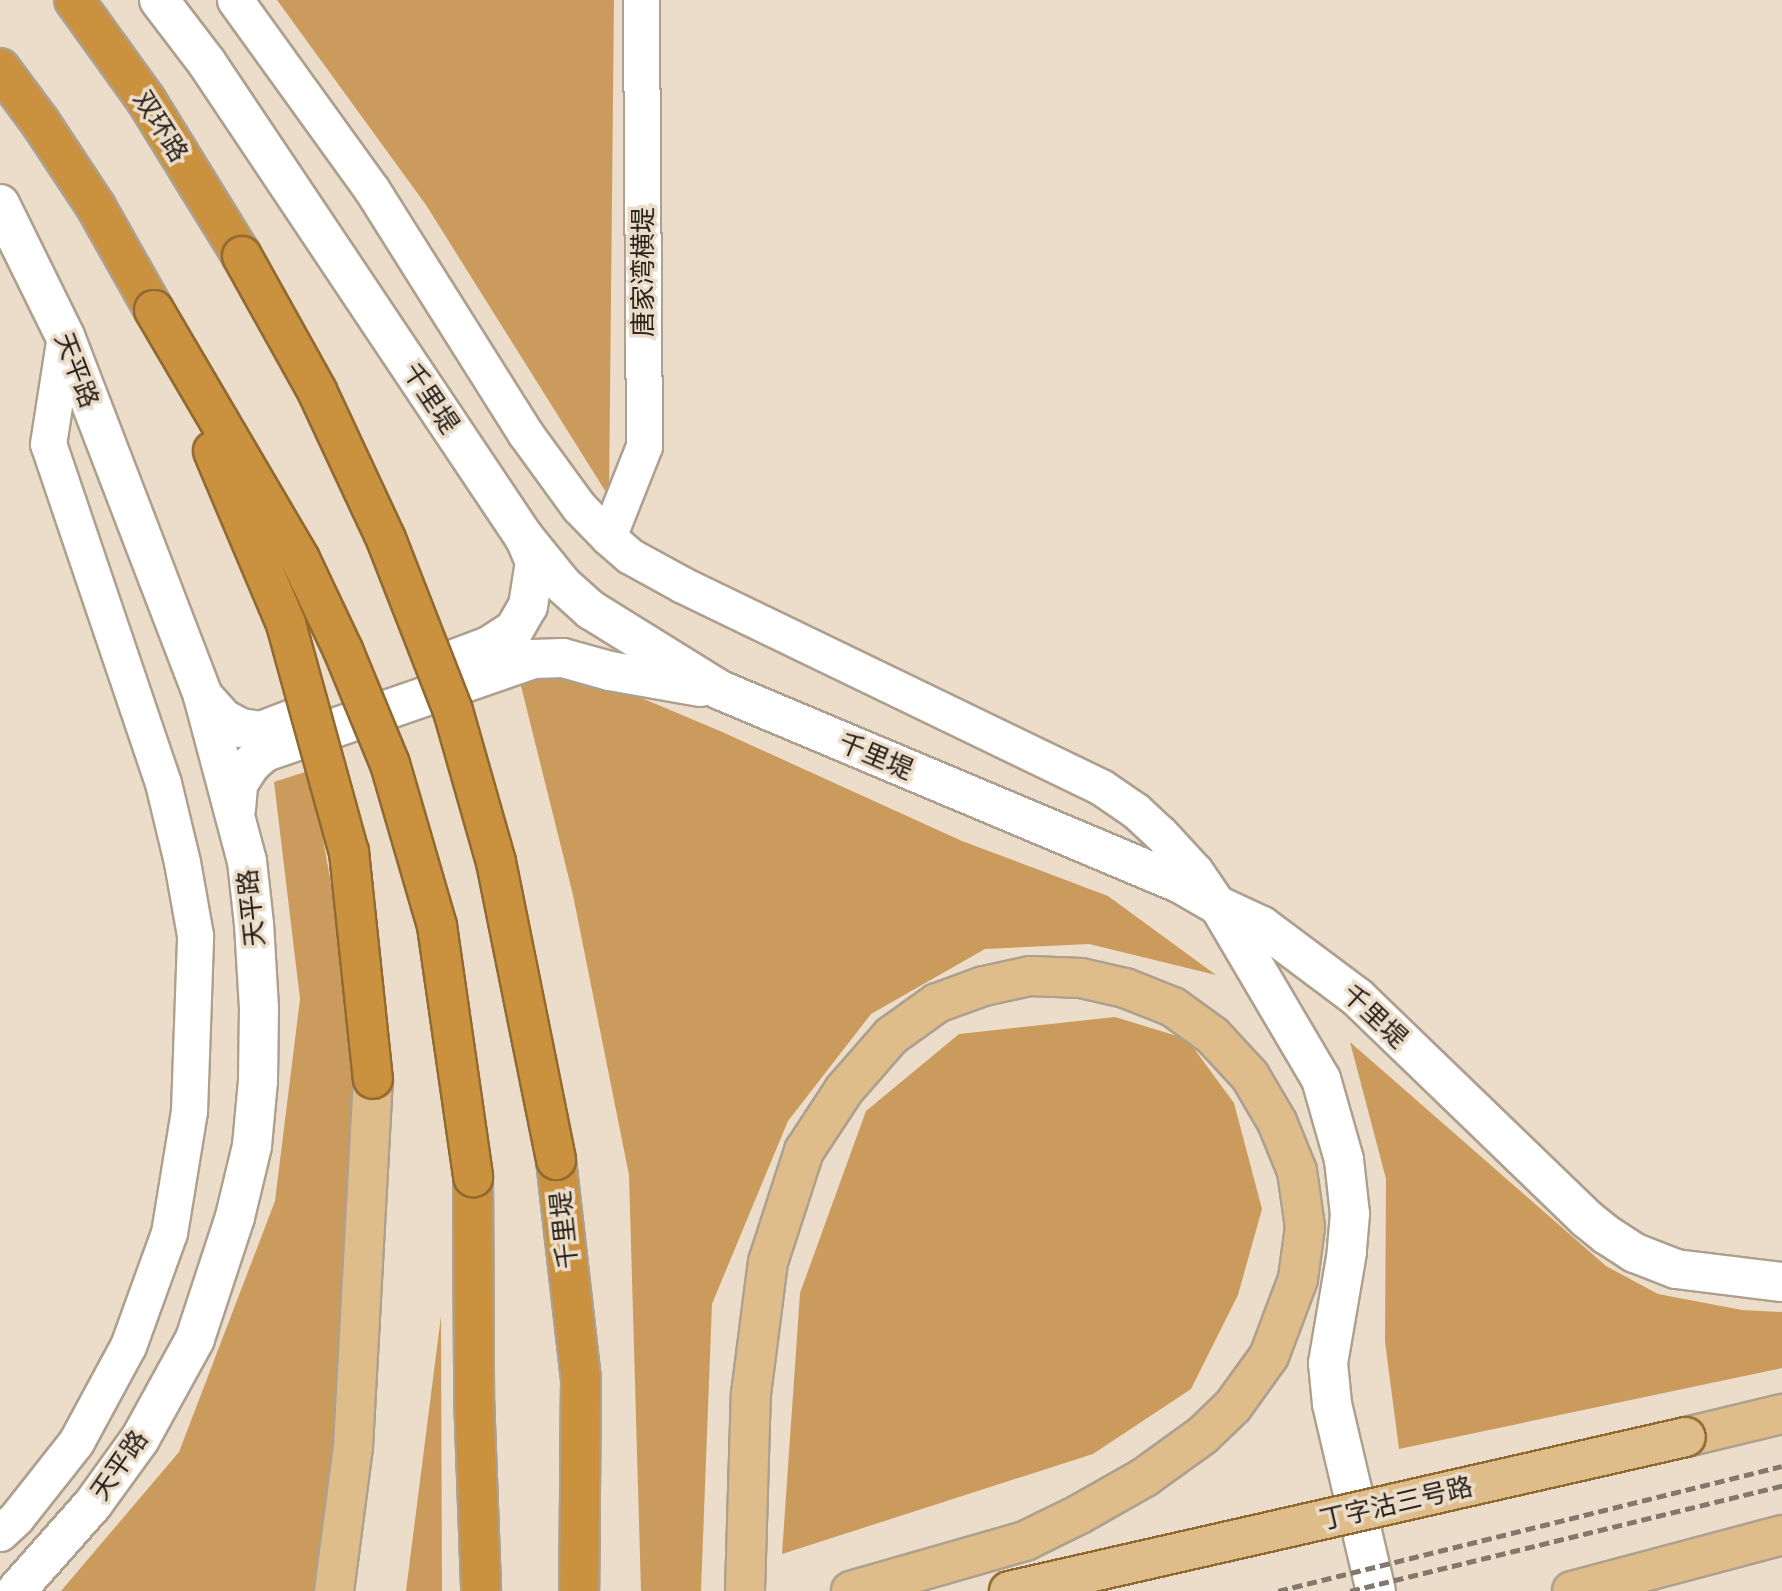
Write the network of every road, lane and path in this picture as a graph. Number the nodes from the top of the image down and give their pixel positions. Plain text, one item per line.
1 (74, 0) edge
2 (159, 0) edge
3 (235, 0) edge
4 (641, 0) edge
5 (0, 68) edge
6 (0, 204) edge
7 (242, 256) joint
8 (154, 310) junction
9 (65, 336) junction
10 (524, 537) junction
11 (608, 537) junction
12 (720, 690) junction
13 (203, 696) junction
14 (236, 809) junction
15 (1219, 906) junction
16 (373, 1079) joint
17 (1782, 1282) edge
18 (1782, 1414) edge
19 (0, 1533) edge
20 (1782, 1535) edge
21 (16, 1591) edge
22 (334, 1591) edge
23 (481, 1591) edge
24 (579, 1591) edge
25 (744, 1591) edge
26 (850, 1591) edge
27 (1009, 1591) edge
28 (1376, 1591) edge
29 (1572, 1591) edge

1 - 7 highway, 双环路
2 - 10 street, 千里堤
3 - 11 street
4 - 11 street, 唐家湾横堤
5 - 8 highway
6 - 9 street, 天平路
7 - 24 highway, 千里堤, bridge
8 - 16 highway, bridge
8 - 23 highway, bridge
9 - 13 street, 天平路
9 - 19 street
10 - 12 street, 千里堤
10 - 13 street
11 - 15 street
12 - 14 street
12 - 15 street, 千里堤
13 - 14 street, 天平路
14 - 21 street, 天平路
15 - 17 street, 千里堤
15 - 28 street
16 - 22 main road
18 - 27 main road, 丁字沽三号路, bridge
20 - 29 main road
25 - 26 main road

